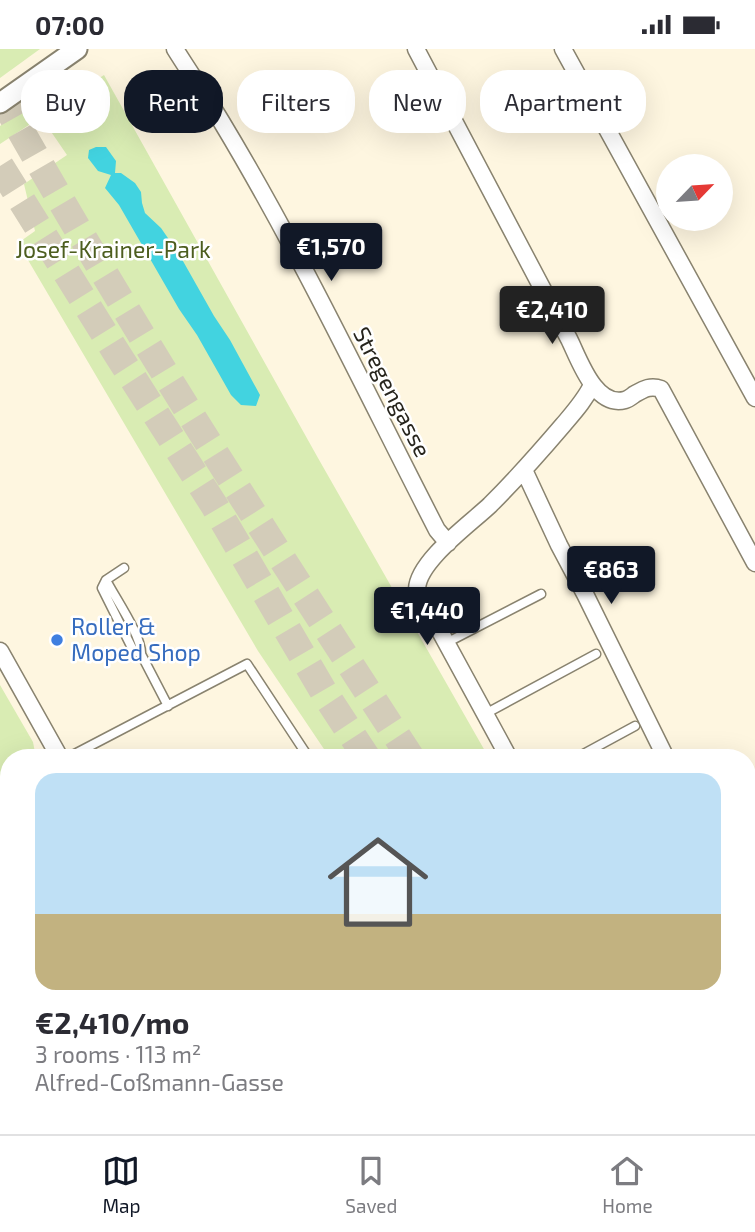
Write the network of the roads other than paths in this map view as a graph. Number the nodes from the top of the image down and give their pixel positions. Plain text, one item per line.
1 (77, 49) edge
2 (175, 49) edge
3 (416, 49) edge
4 (563, 49) edge
5 (0, 103) edge
6 (592, 385) junction
7 (755, 398) edge
8 (524, 470) junction
9 (448, 543) junction
10 (755, 563) edge
11 (124, 568) dead end
12 (106, 580) junction
13 (541, 594) dead end
14 (446, 643) junction
15 (0, 651) edge
16 (141, 654) junction
17 (596, 654) dead end
18 (168, 706) junction
19 (485, 714) junction
20 (635, 726) dead end
21 (55, 749) edge
22 (84, 749) edge
23 (303, 749) edge
24 (504, 749) edge
25 (593, 749) edge
26 (662, 749) edge

1 - 5 street
2 - 9 street, Stregengasse
3 - 6 street
4 - 7 street
6 - 8 street
6 - 10 street
8 - 9 street
8 - 26 street
9 - 14 street
11 - 12 lane
12 - 16 lane
12 - 16 lane
13 - 14 lane
14 - 19 street
15 - 21 street
16 - 18 lane
17 - 19 lane
18 - 22 lane
18 - 23 lane
19 - 24 street
20 - 25 lane

